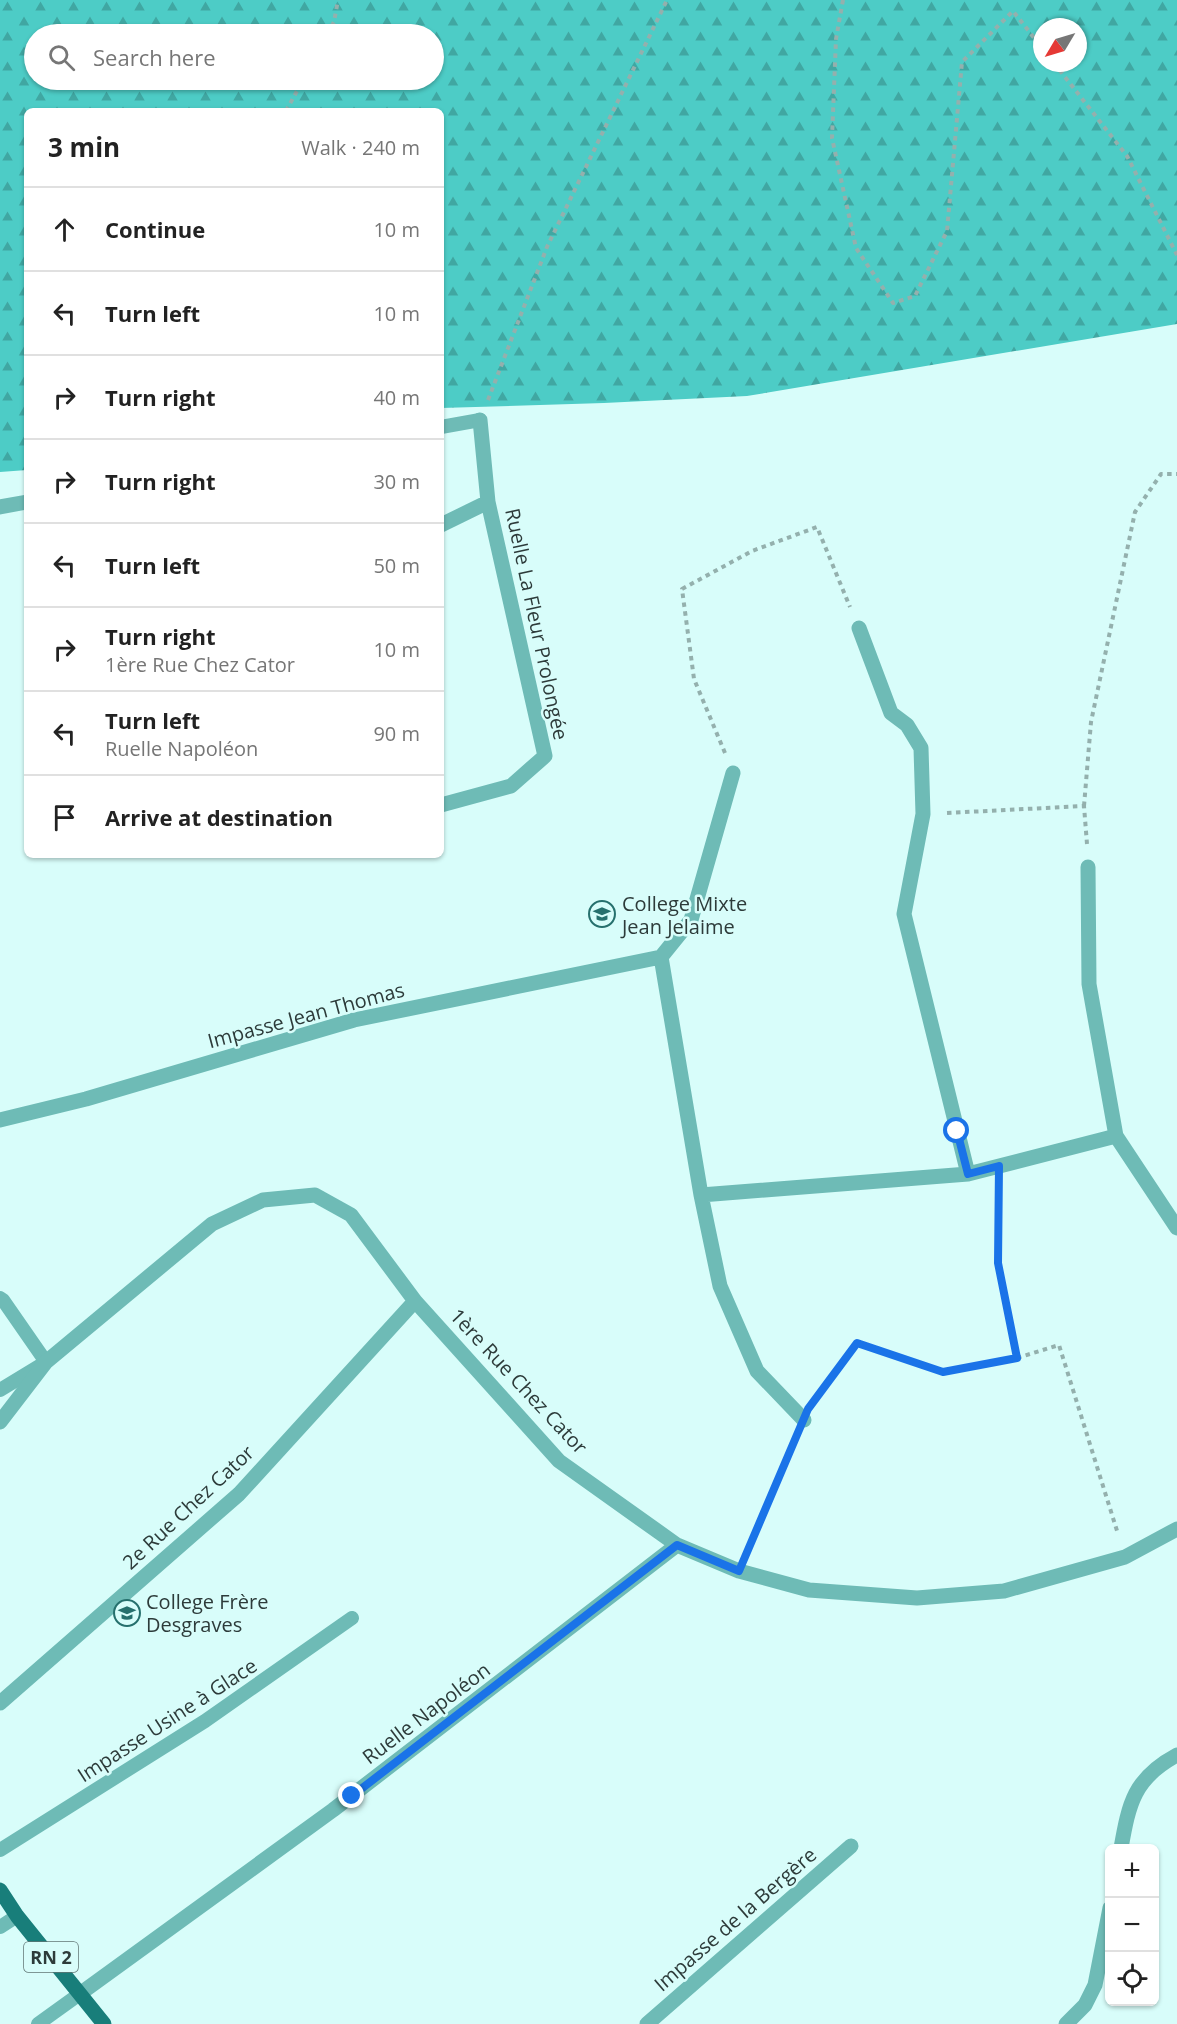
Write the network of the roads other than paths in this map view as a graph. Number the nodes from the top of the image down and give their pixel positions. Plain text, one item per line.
1 (480, 420) joint
2 (444, 426) edge
3 (488, 502) junction
4 (24, 503) edge
5 (0, 507) edge
6 (444, 524) edge
7 (859, 628) road end
8 (733, 773) road end
9 (444, 804) edge
10 (1088, 867) road end
11 (661, 957) junction
12 (0, 1120) edge
13 (1116, 1136) junction
14 (968, 1174) junction
15 (701, 1195) junction
16 (1177, 1228) edge
17 (0, 1298) edge
18 (415, 1301) junction
19 (46, 1362) junction
20 (0, 1390) edge
21 (804, 1420) road end
22 (0, 1422) edge
23 (1177, 1529) edge
24 (677, 1545) junction
25 (352, 1618) dead end
26 (0, 1703) edge
27 (1177, 1755) edge
28 (1122, 1844) edge
29 (851, 1846) dead end
30 (0, 1850) edge
31 (0, 1890) edge
32 (17, 1916) junction
33 (0, 1927) edge
34 (1105, 1934) edge
35 (81, 1993) junction
36 (38, 2024) edge
37 (104, 2024) edge
38 (647, 2024) edge
39 (1066, 2024) edge

1 - 2 lane
1 - 3 street, Ruelle La Fleur Prolongée
3 - 6 street
3 - 9 street, Ruelle La Fleur Prolongée
4 - 5 street
7 - 14 street
8 - 11 street
10 - 13 street
11 - 12 street, Impasse Jean Thomas
11 - 15 street
13 - 14 street
13 - 16 street
14 - 15 street
15 - 21 street
17 - 19 lane
18 - 19 street, 1ère Rue Chez Cator
18 - 24 street, 1ère Rue Chez Cator
18 - 26 street, 2e Rue Chez Cator
19 - 20 lane
19 - 22 street, 1ère Rue Chez Cator
23 - 24 street, 1ère Rue Chez Cator
24 - 35 street, Ruelle Napoléon
25 - 30 lane, Impasse Usine à Glace
27 - 28 street
29 - 38 street, Impasse de la Bergère
31 - 32 main road, RN 2
32 - 33 lane
32 - 35 main road, RN 2
34 - 39 street
35 - 36 lane
35 - 37 main road, RN 2

